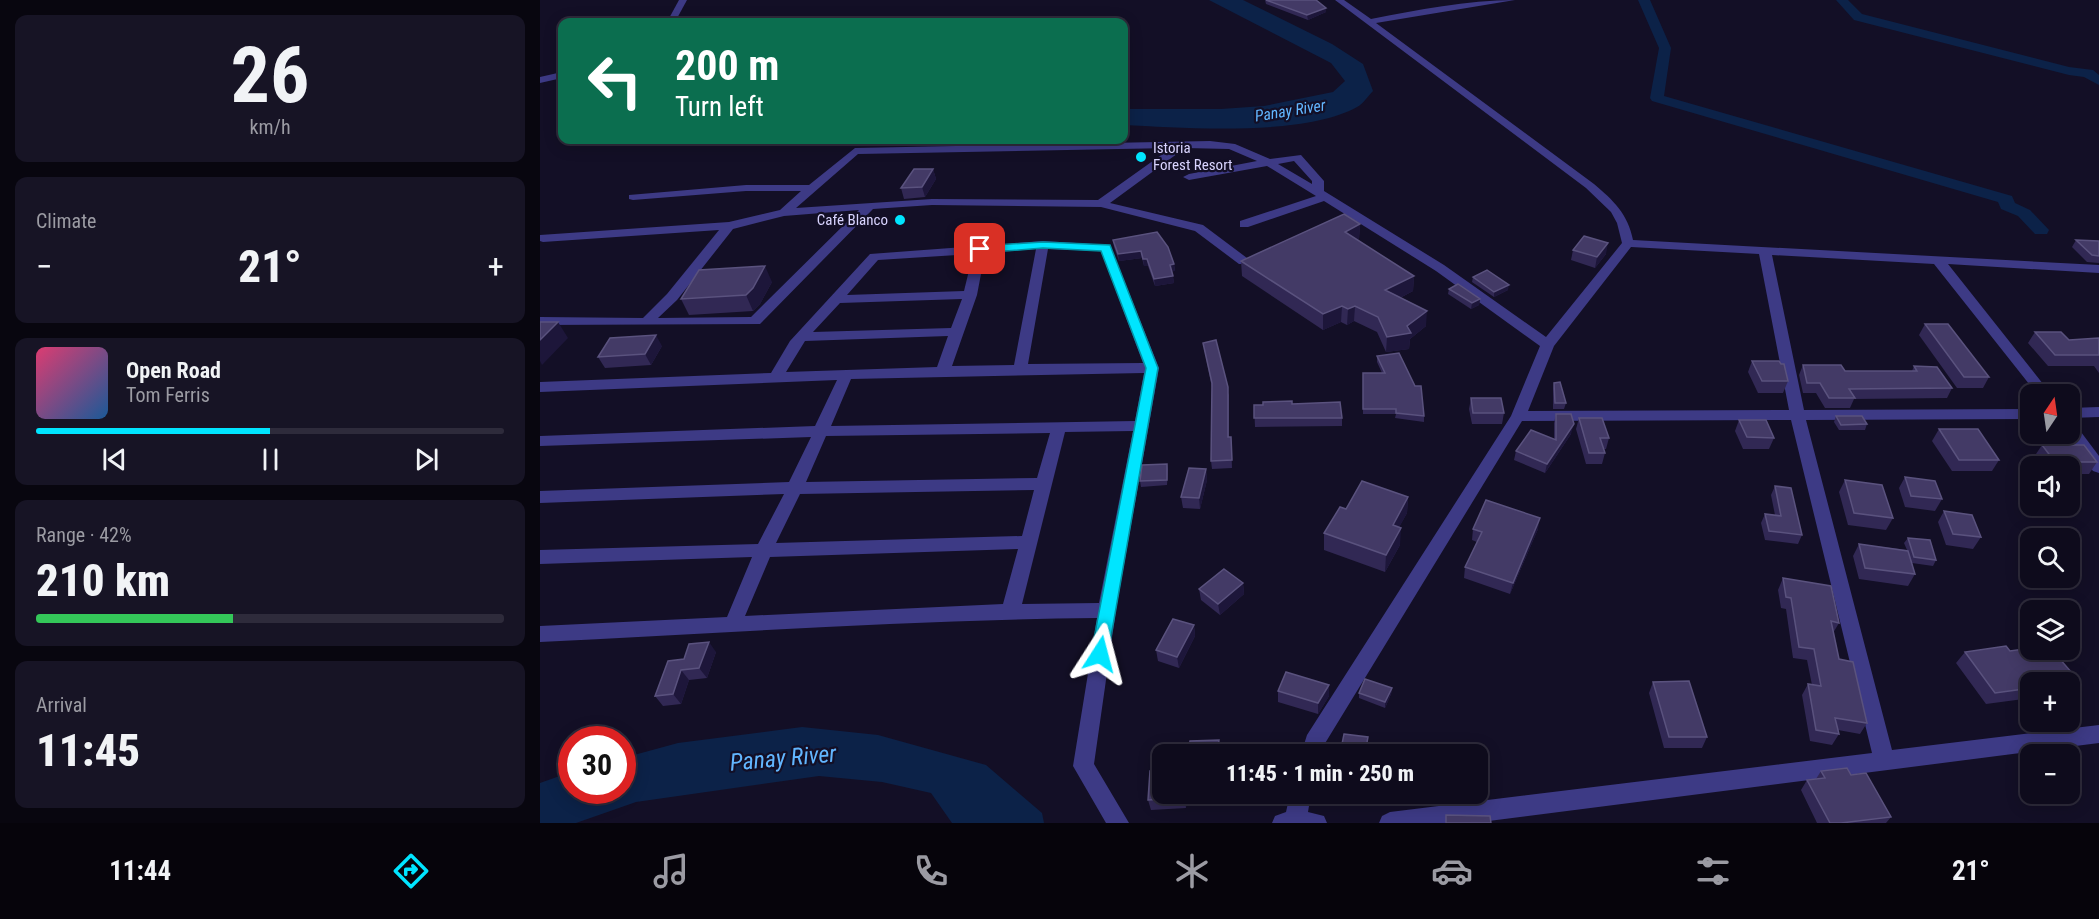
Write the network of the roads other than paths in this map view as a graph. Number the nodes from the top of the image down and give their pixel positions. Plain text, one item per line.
1 (683, 0) edge
2 (1339, 0) edge
3 (1512, 0) edge
4 (672, 18) edge
5 (1370, 22) junction
6 (558, 76) edge
7 (540, 80) edge
8 (1182, 145) junction
9 (1268, 162) junction
10 (1189, 177) dead end
11 (813, 188) junction
12 (1322, 195) junction
13 (633, 196) dead end
14 (1101, 204) junction
15 (870, 206) junction
16 (784, 212) junction
17 (1244, 224) dead end
18 (729, 226) junction
19 (543, 238) dead end
20 (1628, 243) junction
21 (1043, 245) junction
22 (980, 249) junction
23 (1765, 251) junction
24 (1244, 261) edge
25 (1939, 262) junction
26 (2099, 269) edge
27 (970, 295) junction
28 (836, 299) junction
29 (540, 321) edge
30 (646, 322) junction
31 (956, 332) junction
32 (802, 337) junction
33 (1547, 345) junction
34 (1152, 368) junction
35 (1020, 370) junction
36 (942, 373) junction
37 (846, 375) junction
38 (775, 379) junction
39 (2036, 384) edge
40 (540, 387) edge
41 (2099, 412) edge
42 (2080, 413) edge
43 (1797, 414) junction
44 (2020, 414) edge
45 (1518, 416) junction
46 (1059, 426) junction
47 (1141, 426) junction
48 (820, 431) junction
49 (540, 441) edge
50 (2080, 441) edge
51 (2099, 467) edge
52 (1044, 484) junction
53 (795, 488) junction
54 (540, 497) edge
55 (1028, 542) junction
56 (764, 549) junction
57 (540, 557) edge
58 (1011, 610) junction
59 (1107, 610) junction
60 (732, 626) junction
61 (540, 634) edge
62 (2099, 734) edge
63 (1314, 744) edge
64 (1884, 761) junction
65 (1300, 804) edge
66 (1118, 823) edge
67 (1298, 823) edge
68 (1390, 823) edge

1 - 4 street
2 - 5 street
3 - 5 street
5 - 20 street
6 - 7 street
8 - 9 street
8 - 11 street
8 - 14 street
9 - 10 street
9 - 12 street
9 - 12 street
11 - 13 street
11 - 16 street
12 - 17 street
12 - 33 street
14 - 15 street
14 - 24 street
15 - 16 street
15 - 30 street
16 - 18 street
18 - 19 street
18 - 30 street
20 - 23 street
20 - 33 street
21 - 22 street
21 - 34 street
21 - 35 street
22 - 27 street
22 - 28 street
23 - 25 street
23 - 43 street
25 - 26 street
25 - 39 street
27 - 28 street
27 - 31 street
28 - 32 street
29 - 30 street
31 - 32 street
31 - 36 street
32 - 38 street
33 - 45 street
34 - 35 street
34 - 47 street
35 - 36 street
36 - 37 street
37 - 38 street
37 - 48 street
38 - 40 street
41 - 42 street
43 - 44 street
43 - 45 street
43 - 64 street
45 - 63 street
46 - 47 street
46 - 48 street
46 - 52 street
47 - 59 street
48 - 49 street
48 - 53 street
50 - 51 street
52 - 53 street
52 - 55 street
53 - 54 street
53 - 56 street
55 - 56 street
55 - 58 street
56 - 57 street
56 - 60 street
58 - 59 street
58 - 60 street
59 - 66 street
60 - 61 street
62 - 64 street
64 - 68 street
65 - 67 street

